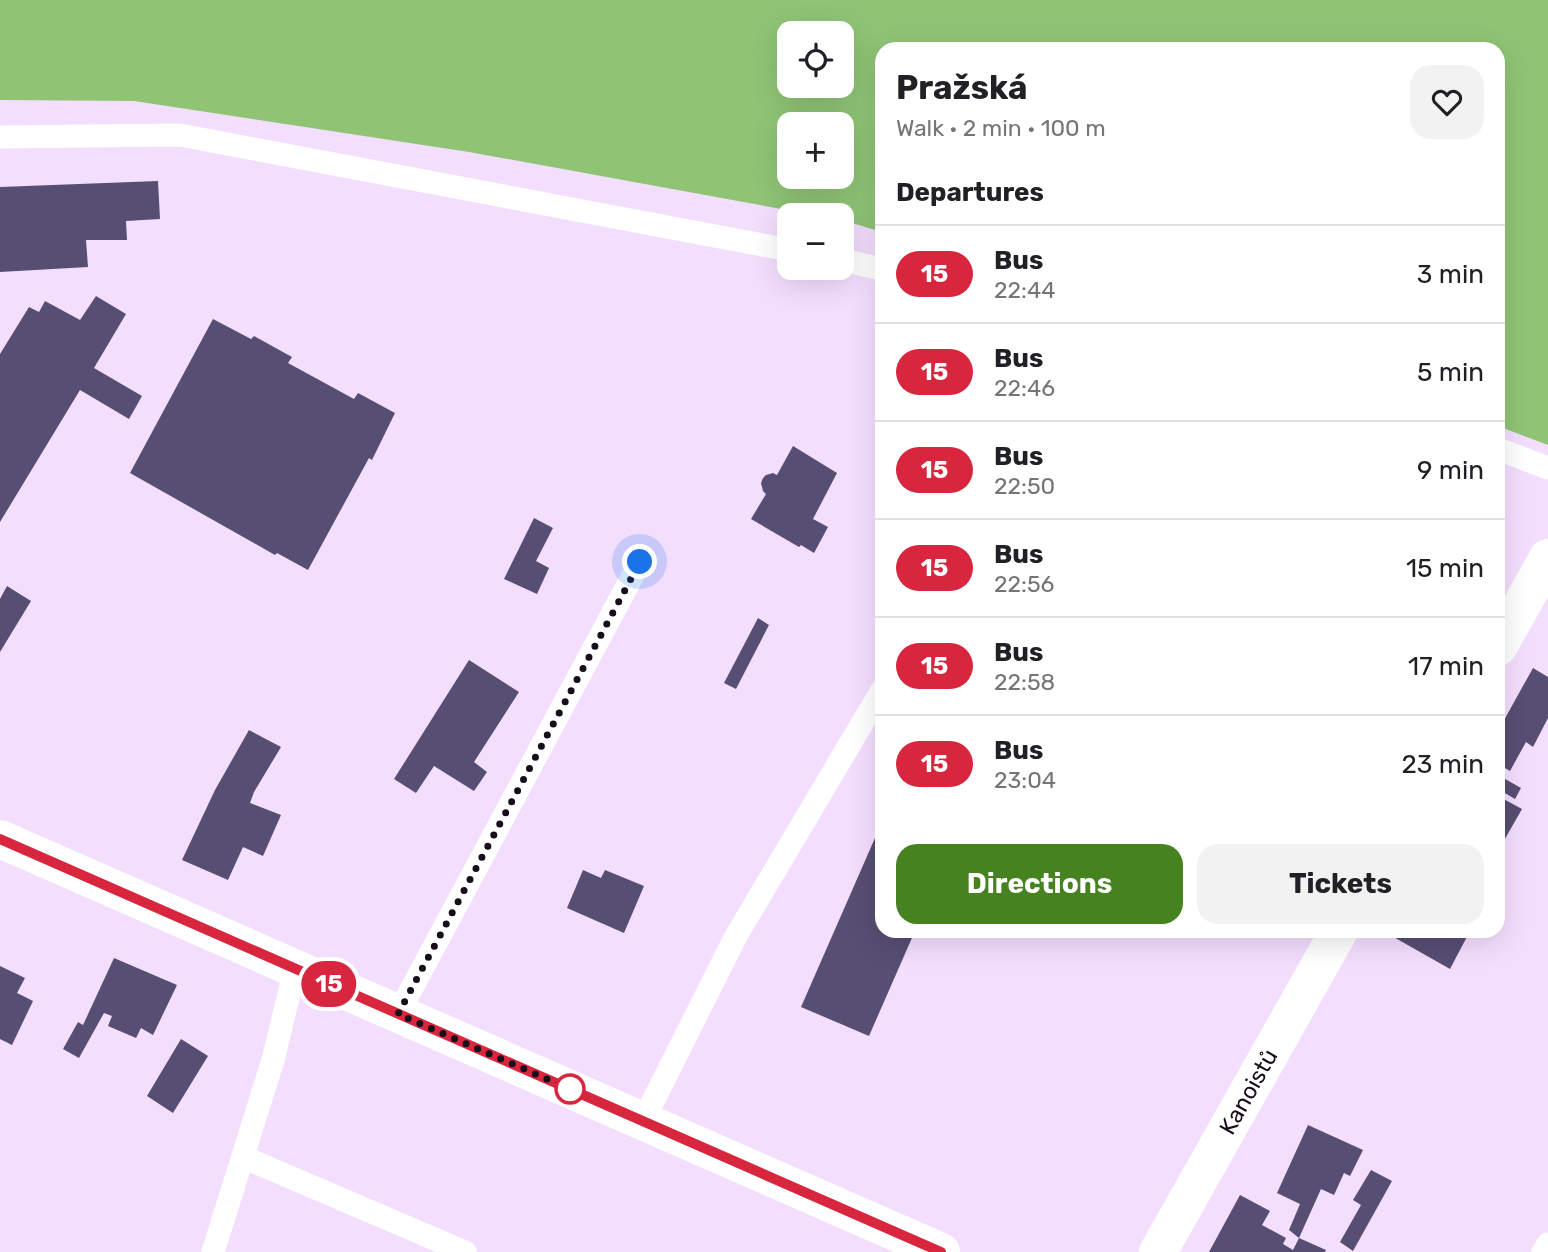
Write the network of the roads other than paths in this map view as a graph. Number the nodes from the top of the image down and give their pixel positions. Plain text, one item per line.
1 (0, 136) edge
2 (777, 248) edge
3 (854, 263) edge
4 (875, 267) edge
5 (1505, 452) edge
6 (1548, 468) edge
7 (1548, 558) edge
8 (640, 562) dead end
9 (1505, 635) edge
10 (875, 702) edge
11 (0, 839) edge
12 (1335, 938) edge
13 (295, 969) junction
14 (398, 1014) junction
15 (643, 1121) junction
16 (243, 1157) junction
17 (1548, 1244) edge
18 (213, 1252) edge
19 (466, 1252) edge
20 (941, 1252) edge
21 (1158, 1252) edge
22 (1543, 1252) edge

1 - 2 lane
3 - 4 lane
5 - 6 lane
7 - 9 main road
8 - 14 lane
10 - 15 lane
11 - 13 main road
12 - 21 main road, Kanoistů
13 - 14 main road
13 - 16 lane
14 - 15 main road
15 - 20 main road
16 - 18 lane
16 - 19 lane
17 - 22 lane

